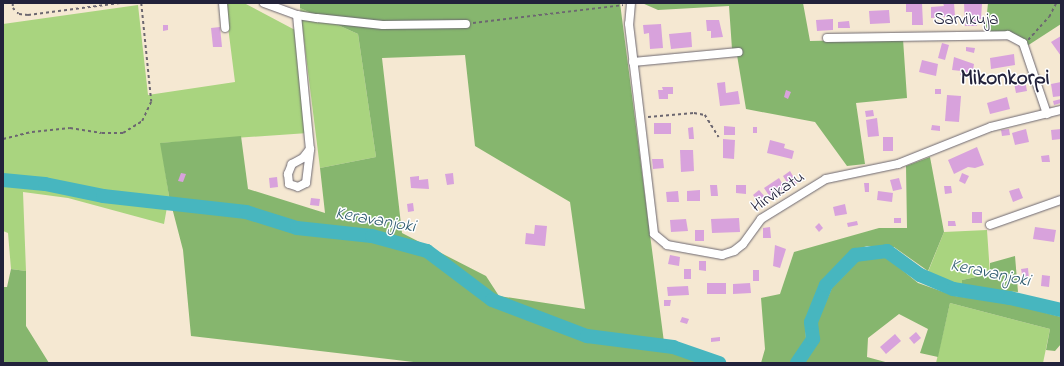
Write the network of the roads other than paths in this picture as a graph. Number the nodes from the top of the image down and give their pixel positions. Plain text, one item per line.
1 (223, 3) edge
2 (264, 3) edge
3 (630, 4) edge
4 (297, 15) junction
5 (466, 24) road end
6 (226, 28) dead end
7 (827, 38) dead end
8 (739, 52) dead end
9 (634, 62) junction
10 (1061, 110) edge
11 (1047, 114) junction
12 (310, 149) dead end
13 (1061, 200) edge
14 (990, 225) dead end

1 - 6 street
2 - 4 street
3 - 9 street, Hirvikatu
4 - 5 street
4 - 12 street
7 - 11 street, Sarvikuja
8 - 9 street
9 - 11 street, Hirvikatu
10 - 11 street, Hirvikatu
13 - 14 street

